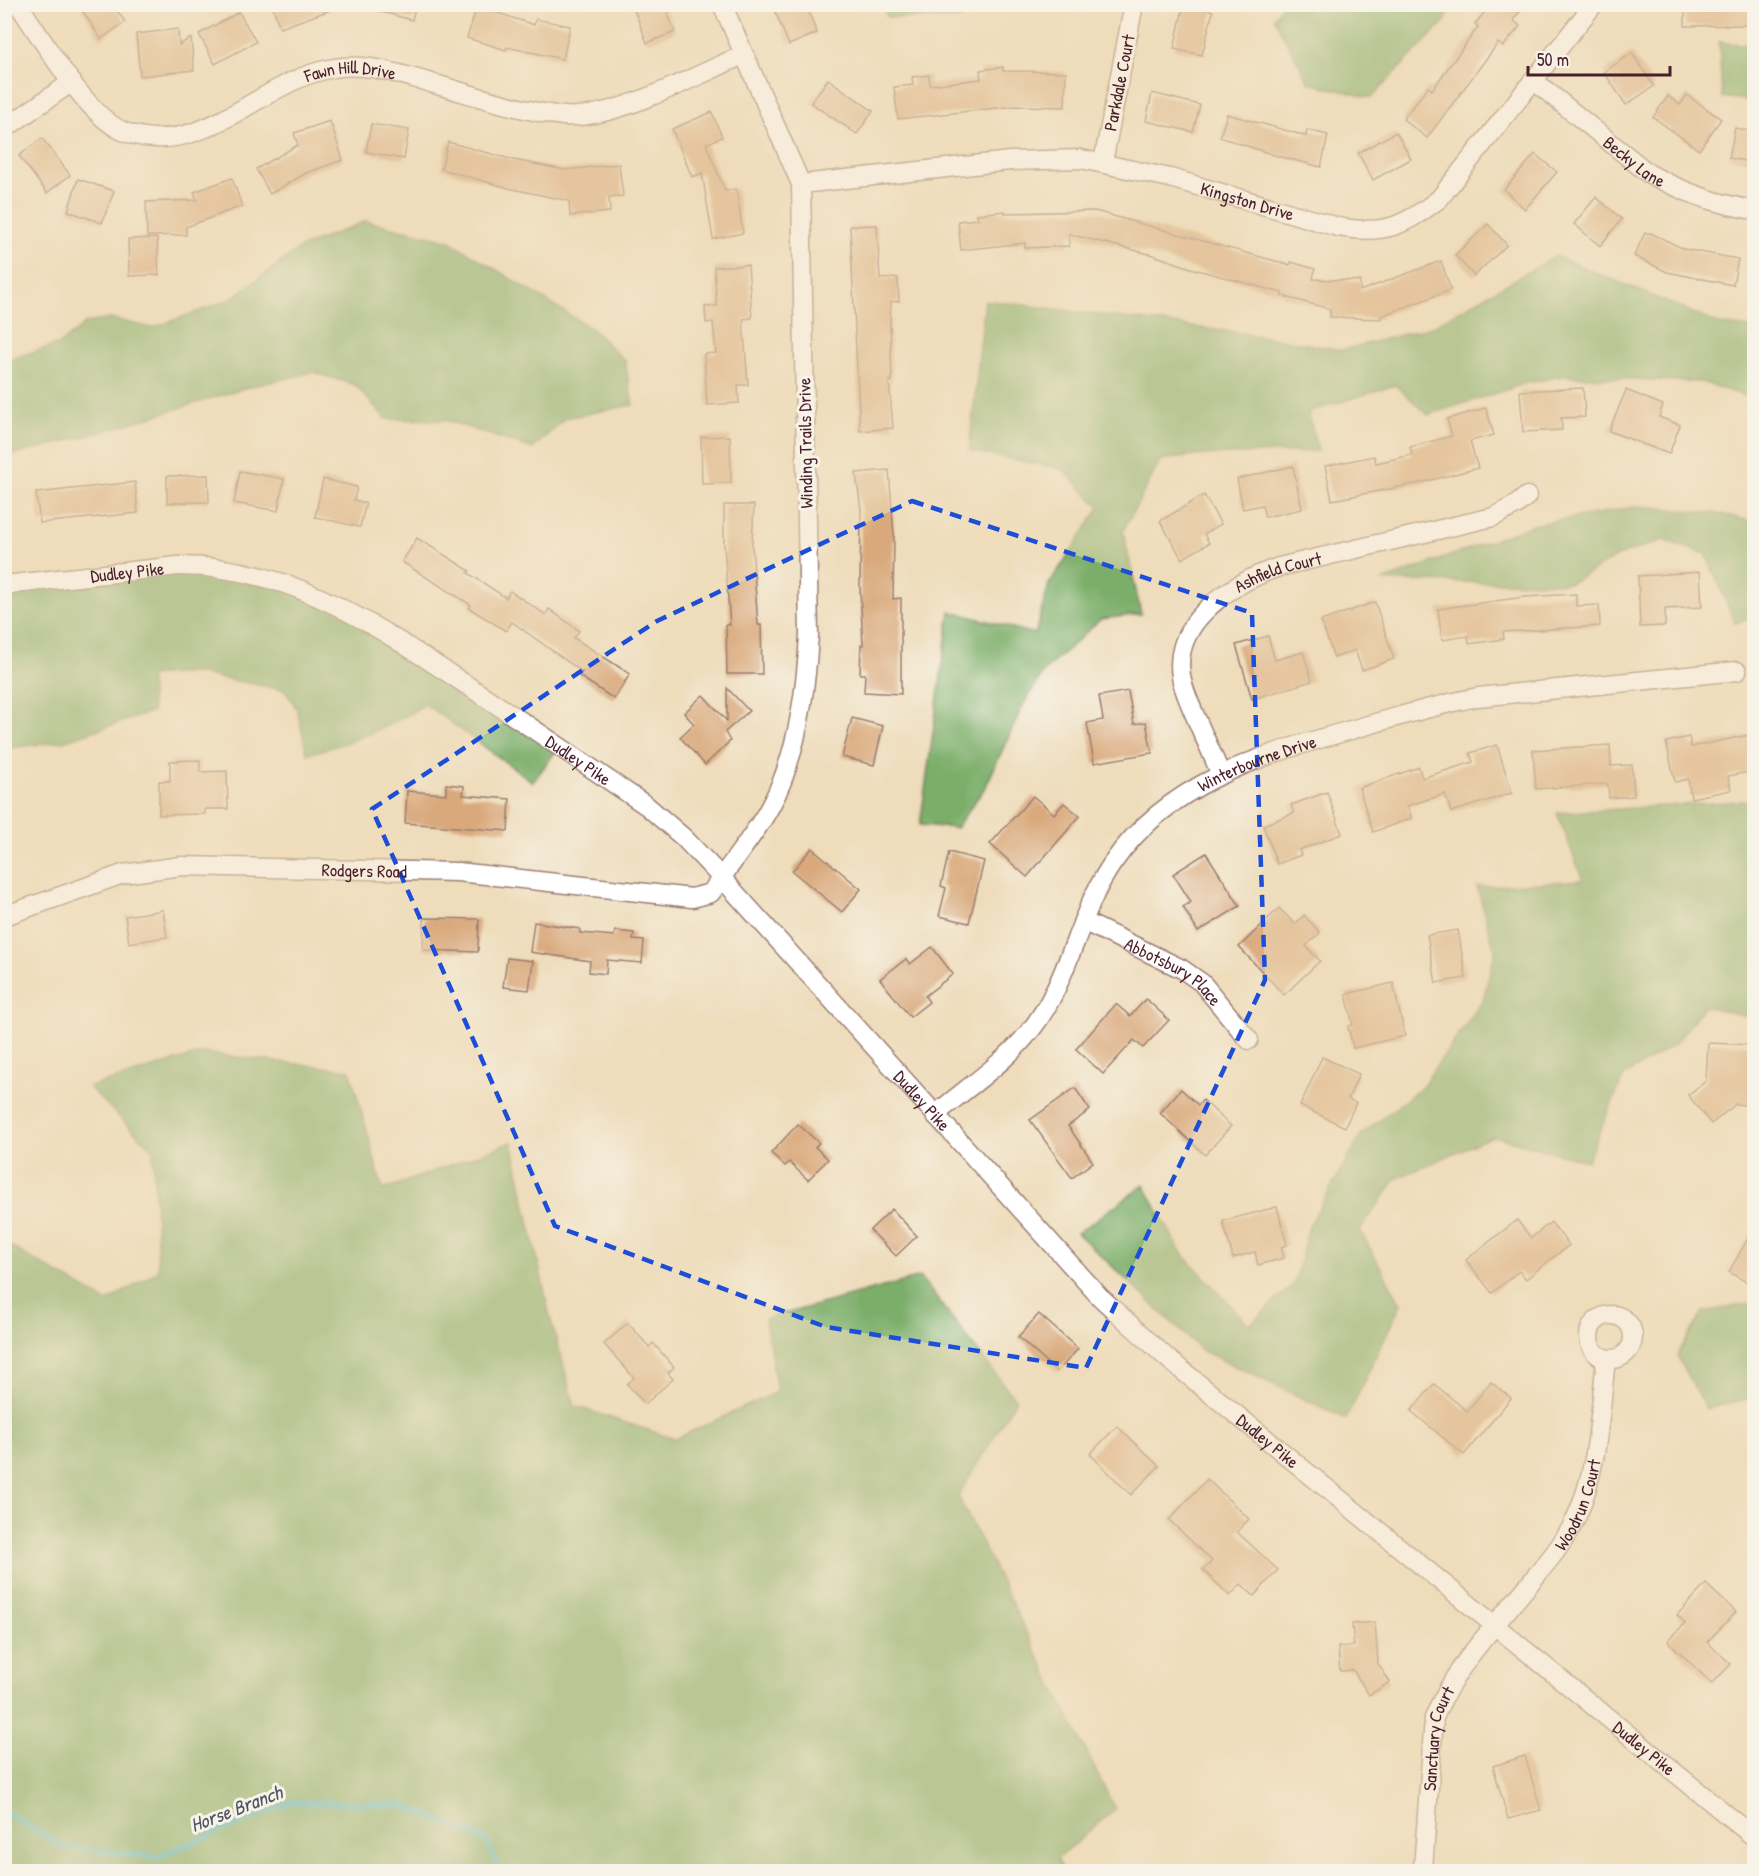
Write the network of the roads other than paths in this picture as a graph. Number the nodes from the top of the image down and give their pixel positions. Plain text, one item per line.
1 (18, 4) edge
2 (722, 4) edge
3 (1134, 4) edge
4 (1594, 4) edge
5 (743, 55) junction
6 (1533, 80) junction
7 (72, 82) junction
8 (4, 129) edge
9 (1103, 162) junction
10 (801, 184) junction
11 (1755, 210) edge
12 (1527, 496) dead end
13 (4, 585) edge
14 (1737, 671) dead end
15 (1220, 773) junction
16 (721, 877) junction
17 (4, 916) edge
18 (1083, 921) junction
19 (1249, 1040) dead end
20 (935, 1115) junction
21 (1606, 1359) dead end
22 (1496, 1626) junction
23 (1755, 1837) edge
24 (1422, 1871) edge

1 - 7 street, Fawn Hill Drive
2 - 5 street, Winding Trails Drive
3 - 9 street, Parkdale Court
4 - 6 street, Kingston Drive
5 - 7 street, Fawn Hill Drive
5 - 10 street, Winding Trails Drive
6 - 9 street, Kingston Drive
6 - 11 street, Becky Lane
7 - 8 street
9 - 10 street, Kingston Drive
10 - 16 street, Winding Trails Drive
12 - 15 street, Ashfield Court
13 - 16 street, Dudley Pike
14 - 15 street, Winterbourne Drive
15 - 18 street, Winterbourne Drive
16 - 17 street, Rodgers Road
16 - 20 street, Dudley Pike
18 - 19 street, Abbotsbury Place
18 - 20 street, Winterbourne Drive
20 - 22 street, Dudley Pike
21 - 22 street, Woodrun Court
22 - 23 street, Dudley Pike
22 - 24 street, Sanctuary Court

